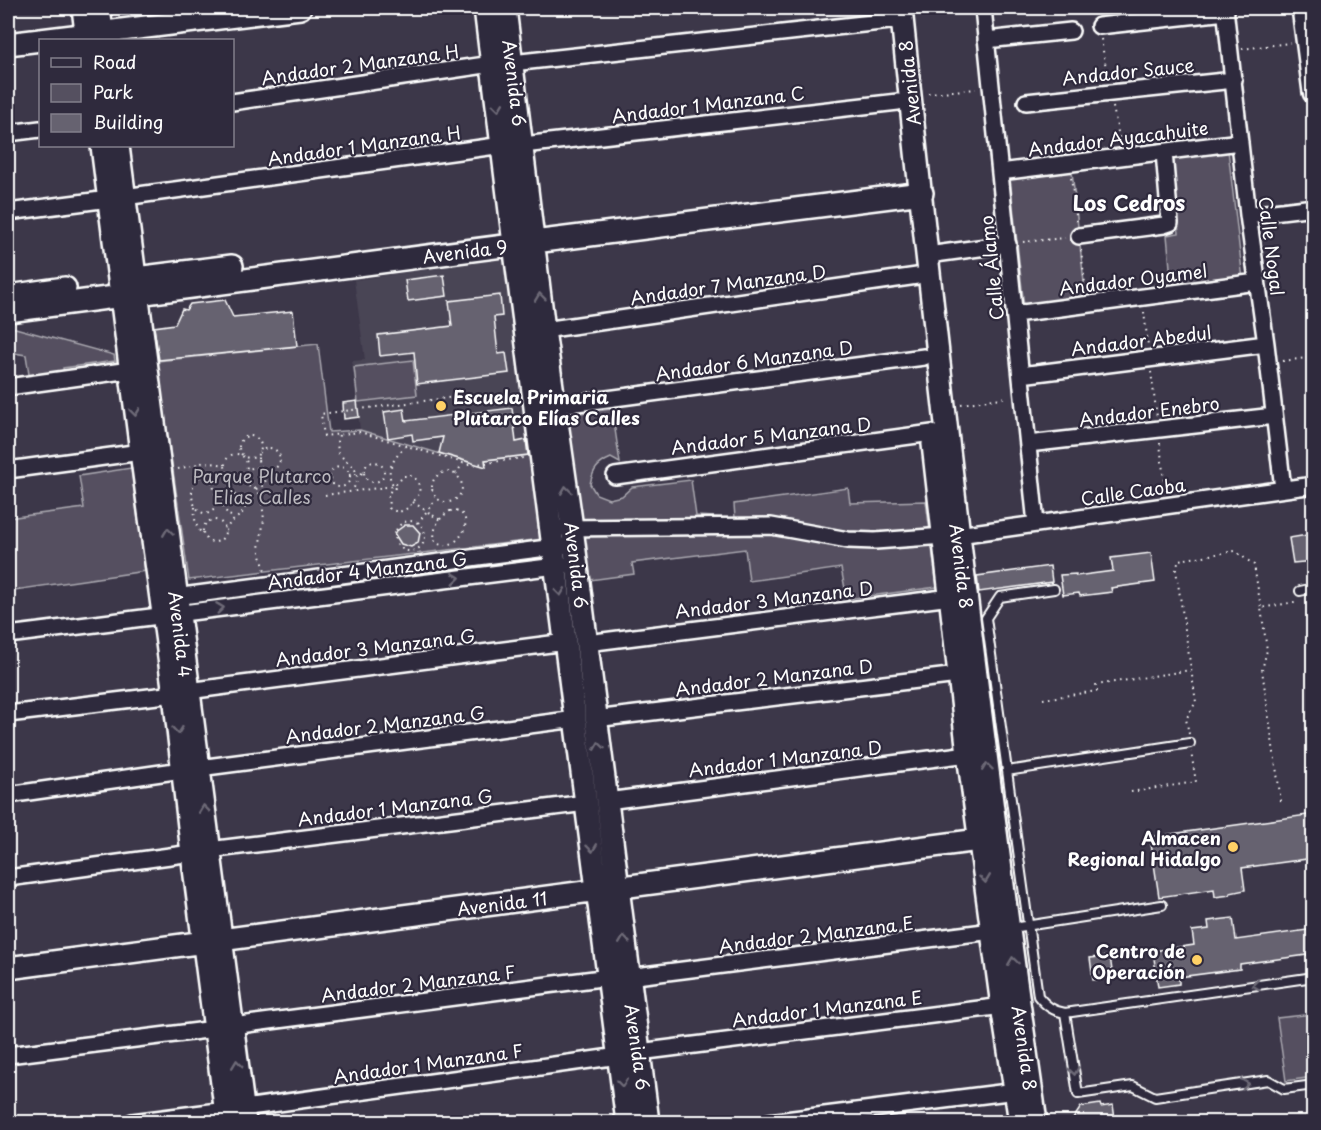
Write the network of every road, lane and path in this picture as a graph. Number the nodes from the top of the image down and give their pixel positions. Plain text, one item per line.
1 (300, 8) edge
2 (485, 8) edge
3 (505, 8) edge
4 (983, 8) edge
5 (1303, 8) edge
6 (1226, 10) edge
7 (893, 12) edge
8 (93, 24) edge
9 (1099, 26) dead end
10 (1071, 31) dead end
11 (986, 40) junction
12 (1307, 41) junction
13 (8, 44) edge
14 (1230, 51) junction
15 (502, 64) junction
16 (1234, 80) junction
17 (990, 87) junction
18 (1314, 92) edge
19 (904, 98) junction
20 (234, 102) edge
21 (1026, 102) dead end
22 (39, 129) edge
23 (8, 133) edge
24 (1240, 142) junction
25 (513, 145) junction
26 (102, 147) edge
27 (118, 147) edge
28 (1164, 152) junction
29 (1000, 172) junction
30 (914, 188) junction
31 (117, 198) junction
32 (1314, 207) edge
33 (8, 212) edge
34 (1248, 215) junction
35 (523, 236) junction
36 (1079, 236) joint
37 (1008, 244) junction
38 (928, 255) junction
39 (917, 276) junction
40 (1257, 282) junction
41 (8, 296) edge
42 (129, 296) junction
43 (1143, 297) junction
44 (8, 310) edge
45 (1015, 314) junction
46 (544, 330) junction
47 (1266, 344) junction
48 (924, 357) junction
49 (1314, 357) edge
50 (1150, 358) junction
51 (1268, 363) junction
52 (130, 370) junction
53 (1021, 375) junction
54 (8, 387) edge
55 (1023, 395) junction
56 (455, 397) dead end
57 (554, 406) junction
58 (944, 406) junction
59 (1274, 416) junction
60 (1158, 429) junction
61 (932, 433) junction
62 (339, 435) junction
63 (1028, 444) junction
64 (405, 446) junction
65 (141, 452) junction
66 (260, 453) junction
67 (243, 456) junction
68 (533, 457) dead end
69 (463, 462) junction
70 (225, 465) junction
71 (171, 469) dead end
72 (262, 469) junction
73 (8, 470) edge
74 (246, 471) junction
75 (384, 472) junction
76 (389, 472) junction
77 (364, 473) junction
78 (357, 474) junction
79 (456, 474) junction
80 (349, 475) junction
81 (615, 476) dead end
82 (1314, 485) edge
83 (394, 486) junction
84 (256, 489) junction
85 (1283, 489) junction
86 (352, 491) junction
87 (325, 495) dead end
88 (216, 496) junction
89 (226, 498) junction
90 (437, 498) junction
91 (413, 502) junction
92 (1167, 506) junction
93 (195, 507) junction
94 (427, 512) junction
95 (235, 517) junction
96 (440, 520) junction
97 (418, 524) junction
98 (1036, 524) junction
99 (226, 531) junction
100 (203, 534) junction
101 (951, 535) junction
102 (564, 546) junction
103 (430, 563) junction
104 (165, 572) junction
105 (310, 579) junction
106 (432, 581) junction
107 (267, 585) junction
108 (1314, 588) edge
109 (1053, 590) dead end
110 (1300, 591) joint
111 (312, 596) junction
112 (957, 596) junction
113 (1261, 608) junction
114 (171, 615) junction
115 (8, 636) edge
116 (576, 642) junction
117 (1191, 670) junction
118 (958, 675) junction
119 (181, 692) junction
120 (1044, 699) dead end
121 (8, 714) edge
122 (585, 719) junction
123 (1190, 743) junction
124 (968, 754) junction
125 (191, 769) junction
126 (1007, 771) junction
127 (1131, 792) dead end
128 (8, 795) edge
129 (1281, 801) dead end
130 (597, 802) junction
131 (988, 839) junction
132 (200, 852) junction
133 (8, 878) edge
134 (608, 889) junction
135 (1161, 905) dead end
136 (1010, 928) junction
137 (212, 941) junction
138 (8, 968) edge
139 (618, 977) junction
140 (1314, 977) edge
141 (1011, 1005) junction
142 (1065, 1013) junction
143 (224, 1028) junction
144 (629, 1054) junction
145 (8, 1055) edge
146 (1314, 1084) edge
147 (1016, 1090) junction
148 (235, 1116) edge
149 (132, 1122) edge
150 (627, 1122) edge
151 (648, 1122) edge
152 (769, 1122) edge
153 (1033, 1122) edge

1 - 8 street
2 - 15 street, Avenida 6
3 - 15 street, Avenida 6
4 - 11 street, Calle Álamo
5 - 12 street
6 - 9 street
6 - 14 street, Calle Nogal
7 - 15 street, Andador 2 Manzana H
7 - 19 street, Avenida 8
8 - 13 street
10 - 11 street
11 - 17 street, Calle Álamo
12 - 14 path
12 - 18 street
14 - 16 street, Calle Nogal
15 - 20 street, Andador 2 Manzana H
15 - 25 street, Avenida 6
16 - 21 street, Andador Sauce
16 - 24 street, Calle Nogal
17 - 19 path
17 - 29 street, Calle Álamo
19 - 25 street, Andador 1 Manzana C
19 - 30 street, Avenida 8
22 - 23 street
24 - 28 street, Andador Ayacahuite
24 - 34 street, Calle Nogal
25 - 31 street, Andador 1 Manzana H
25 - 35 street, Avenida 6
26 - 31 street, Avenida 4
27 - 31 street, Avenida 4
28 - 29 street, Andador Ayacahuite
28 - 36 street
29 - 37 street, Calle Álamo
30 - 35 street, Avenida 9
30 - 38 street, Avenida 8
30 - 39 street, Avenida 8
31 - 33 street, Andador 1 Manzana H
31 - 42 street, Avenida 4
32 - 34 street
34 - 40 street, Calle Nogal
35 - 42 street, Avenida 9
46 -> 35 street, Avenida 6
35 - 102 street, Avenida 6
36 - 37 path
37 - 38 street
37 - 45 street, Calle Álamo
38 - 58 street, Avenida 8
39 - 46 street, Andador 7 Manzana D
39 - 48 street, Avenida 8
40 - 43 street, Andador Oyamel
40 - 47 street, Calle Nogal
41 - 42 street, Avenida 9
42 - 44 street, Avenida 9
42 - 52 street, Avenida 4
104 -> 42 street, Avenida 4
43 - 45 street, Andador Oyamel
43 - 50 path
45 - 53 street, Calle Álamo
46 - 57 street, Avenida 6
47 - 50 street, Andador Abedul
47 - 51 street, Calle Nogal
48 - 57 street, Andador 6 Manzana D
48 - 61 street, Avenida 8
49 - 51 path
50 - 53 street, Andador Abedul
50 - 60 path
51 - 59 street, Calle Nogal
52 - 54 street
52 -> 65 street, Avenida 4
53 - 55 street, Calle Álamo
55 - 58 path
55 - 63 street, Calle Álamo
56 - 62 path
102 -> 57 street, Avenida 6
58 - 101 street, Avenida 8
59 - 60 street, Andador Enebro
59 - 85 street, Calle Nogal
60 - 63 street, Andador Enebro
60 - 92 path
61 - 81 street, Andador 5 Manzana D
61 - 101 street, Avenida 8
62 - 64 path
62 - 78 path
63 - 98 street, Calle Álamo
64 - 69 path
64 - 76 path
65 - 73 street
65 - 104 street, Avenida 4
66 - 67 path
66 - 67 path
66 - 72 path
66 - 72 path
67 - 70 path
67 - 74 path
68 - 69 path
69 - 79 path
70 - 71 path
70 - 74 path
72 - 74 path
72 - 84 path
74 - 84 path
75 - 76 path
75 - 77 path
75 - 77 path
76 - 83 path
77 - 78 path
78 - 80 path
78 - 86 path
79 - 90 path
79 - 90 path
80 - 80 path
82 - 85 street, Calle Caoba
83 - 86 path
83 - 91 path
83 - 91 path
84 - 107 path
85 - 92 street, Calle Caoba
86 - 87 path
88 - 89 path
88 - 93 path
88 - 93 path
89 - 95 path
89 - 95 path
90 - 94 path
91 - 94 path
92 - 98 street, Calle Caoba
93 - 100 path
94 - 96 path
94 - 97 path
95 - 99 path
96 - 96 path
97 - 97 path
98 - 101 street, Calle Caoba
99 - 100 path
99 - 100 path
101 - 102 street, Calle Caoba
101 - 112 street, Avenida 8
102 - 103 street, Andador 4 Manzana G
106 -> 102 street, Andador 4 Manzana G
102 - 116 street, Avenida 6
103 - 105 street, Andador 4 Manzana G
103 - 106 street
104 - 114 street, Avenida 4
105 - 107 street, Andador 4 Manzana G
105 - 111 street
106 - 111 street, Andador 4 Manzana G
107 - 114 street, Andador 4 Manzana G
108 - 110 lane
109 - 126 lane
110 - 113 path
114 -> 111 street, Andador 4 Manzana G
112 - 116 street, Andador 3 Manzana D
112 - 118 street, Avenida 8
131 -> 112 street, Avenida 8
113 - 117 path
113 - 129 path
114 - 115 street
114 - 119 street, Avenida 4
116 - 119 street, Andador 3 Manzana G
116 - 122 street, Avenida 6
117 - 120 path
117 - 123 path
118 - 122 street, Andador 2 Manzana D
118 - 124 street, Avenida 8
119 - 121 street, Andador 3 Manzana G
119 - 125 street, Avenida 4
122 - 125 street, Andador 2 Manzana G
122 - 130 street, Avenida 6
123 - 126 lane
123 - 127 path
124 - 130 street, Andador 1 Manzana D
124 - 131 street, Avenida 8
125 - 128 street, Andador 2 Manzana G
125 - 132 street, Avenida 4
126 - 136 lane
130 - 132 street, Andador 1 Manzana G
130 - 134 street, Avenida 6
131 - 134 street, Avenida 11
131 - 136 street, Avenida 8
132 - 133 street, Andador 1 Manzana G
132 - 137 street, Avenida 4
134 - 137 street, Avenida 11
134 - 139 street, Avenida 6
135 - 136 lane
136 - 139 street, Andador 2 Manzana E
136 - 141 street, Avenida 8
136 - 142 lane
137 - 138 street, Avenida 11
137 - 143 street, Avenida 4
139 - 143 street, Andador 2 Manzana F
139 - 144 street, Avenida 6
140 -> 142 lane
141 - 144 street, Andador 1 Manzana E
141 - 147 street, Avenida 8
141 - 153 street, Avenida 8
142 -> 146 lane
143 - 145 street, Andador 2 Manzana F
143 - 148 street, Avenida 4
144 - 148 street, Andador 1 Manzana F
144 -> 150 street, Avenida 6
144 - 151 street, Avenida 6
147 - 152 street
147 - 153 street, Avenida 8
148 - 149 street, Andador 1 Manzana F

